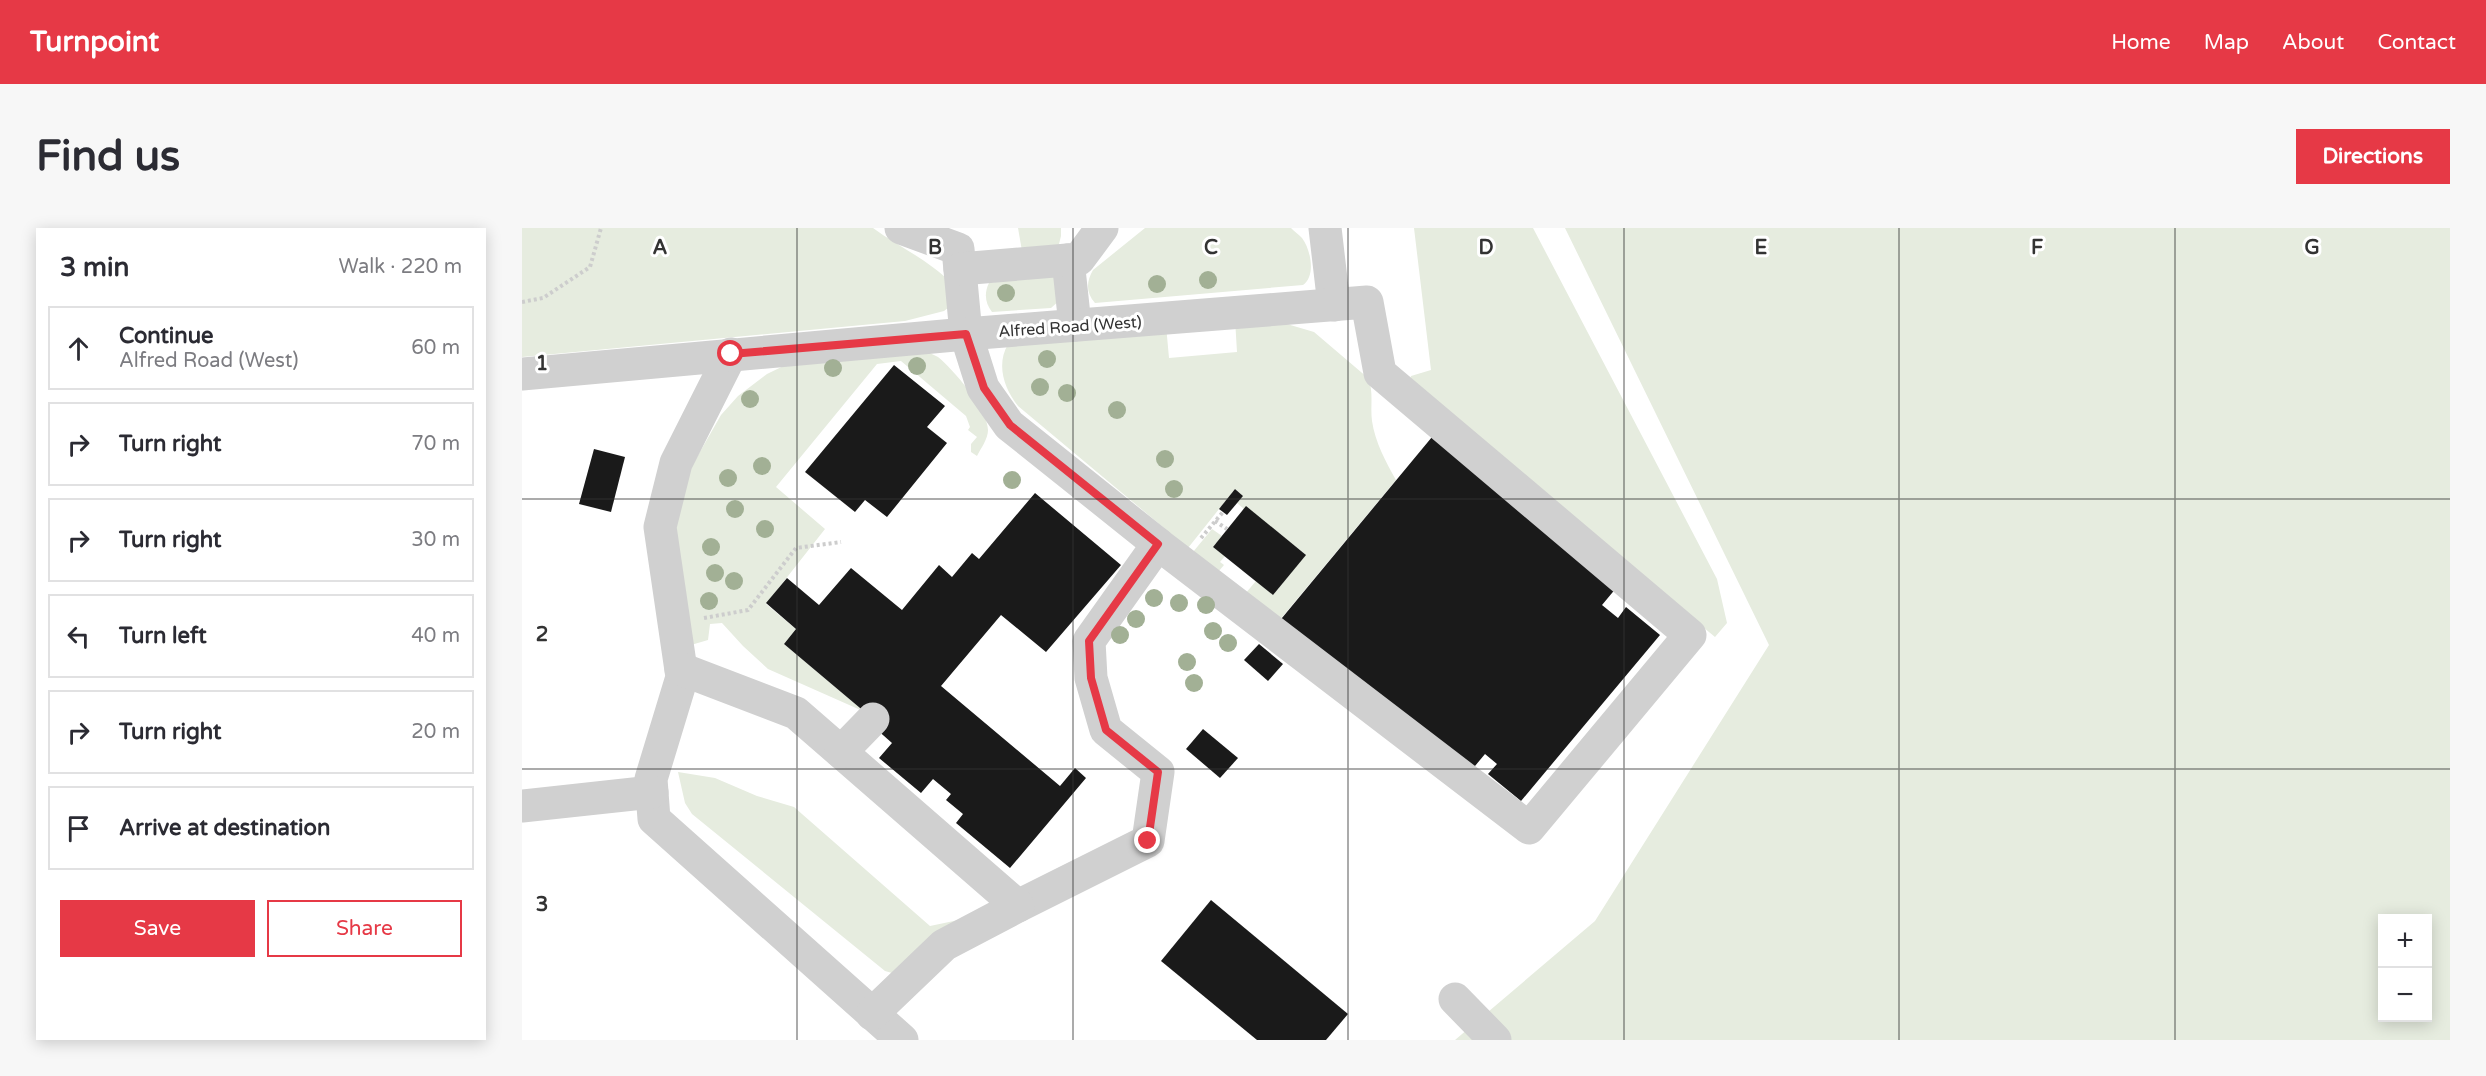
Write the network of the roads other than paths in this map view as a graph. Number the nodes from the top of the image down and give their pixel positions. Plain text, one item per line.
1 (901, 228) edge
2 (1101, 228) edge
3 (1325, 228) edge
4 (1068, 260) junction
5 (960, 270) junction
6 (1334, 305) junction
7 (1075, 325) junction
8 (966, 334) junction
9 (731, 354) junction
10 (522, 374) edge
11 (1158, 544) junction
12 (681, 669) junction
13 (873, 719) dead end
14 (841, 752) junction
15 (652, 792) junction
16 (522, 806) edge
17 (1018, 906) junction
18 (1455, 999) dead end
19 (872, 1014) junction
20 (902, 1040) edge
21 (1495, 1040) edge

1 - 5 lane
2 - 4 lane
3 - 6 lane
4 - 5 lane
4 - 7 lane
5 - 8 lane
6 - 7 lane, Alfred Road (West)
6 - 11 lane, Alfred Road (West)
7 - 8 lane, Alfred Road (West)
8 - 9 lane, Alfred Road (West)
8 - 11 lane
9 - 10 lane, Alfred Road (West)
9 - 12 lane
11 - 17 lane
12 - 14 lane
12 - 15 lane
13 - 14 lane
14 - 17 lane
15 - 16 lane
15 - 19 lane
17 - 19 lane
18 - 21 lane
19 - 20 lane

